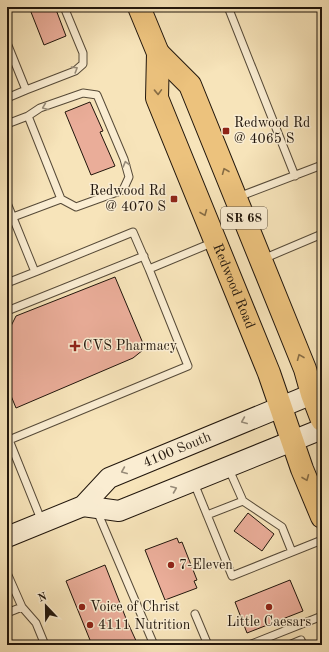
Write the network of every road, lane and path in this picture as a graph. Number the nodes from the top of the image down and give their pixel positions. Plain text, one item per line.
1 (64, 7) edge
2 (139, 7) edge
3 (228, 7) edge
4 (7, 43) edge
5 (158, 53) junction
6 (26, 90) junction
7 (7, 98) edge
8 (28, 116) junction
9 (7, 124) edge
10 (322, 165) edge
11 (295, 176) junction
12 (236, 198) junction
13 (61, 199) junction
14 (7, 203) edge
15 (13, 217) junction
16 (322, 234) edge
17 (216, 241) junction
18 (144, 256) junction
19 (261, 259) junction
20 (149, 269) junction
21 (35, 272) junction
22 (7, 283) edge
23 (7, 311) edge
24 (317, 392) edge
25 (281, 406) junction
26 (322, 420) edge
27 (322, 429) edge
28 (8, 440) edge
29 (292, 441) junction
30 (228, 467) junction
31 (193, 481) junction
32 (243, 500) junction
33 (89, 506) junction
34 (207, 515) junction
35 (322, 517) edge
36 (42, 522) junction
37 (7, 537) edge
38 (322, 540) edge
39 (292, 552) junction
40 (7, 573) edge
41 (22, 608) junction
42 (7, 613) edge
43 (195, 614) dead end
44 (322, 616) edge
45 (45, 645) edge
46 (154, 645) edge
47 (208, 645) edge
48 (250, 645) edge
49 (289, 645) edge
50 (303, 645) edge

6 -> 1 lane
2 - 5 main road, Redwood Road / SR 68
3 - 11 lane
4 - 6 lane
12 -> 5 main road, Redwood Road / SR 68
5 -> 17 main road, Redwood Road / SR 68
6 - 7 lane
8 - 9 lane
8 - 13 lane
13 -> 8 lane
10 - 11 lane
11 - 12 lane
12 - 19 main road, Redwood Road / SR 68
13 - 15 lane
14 - 15 lane
15 - 21 lane
16 - 19 lane
17 - 20 lane
17 - 25 main road, Redwood Road / SR 68
18 - 20 lane
18 - 21 lane
18 - 23 lane
24 -> 19 main road, Redwood Road / SR 68
20 - 28 lane
21 - 22 lane
24 - 25 main road, 4100 South
24 - 26 main road, Redwood Road / SR 68
25 - 29 main road, Redwood Road / SR 68
25 -> 33 main road, 4100 South
27 - 29 main road
28 - 36 lane
29 - 30 main road
29 -> 35 main road, Redwood Road / SR 68
30 - 31 main road
30 - 32 lane
33 -> 31 main road
31 - 34 lane
32 - 34 lane
32 - 39 lane
33 - 36 main road, 4100 South
33 - 46 lane
34 - 39 lane
36 - 37 main road, 4100 South
38 - 39 lane
40 - 41 lane
41 - 42 lane
41 - 45 lane
43 - 47 lane
44 - 48 lane
49 - 50 lane

